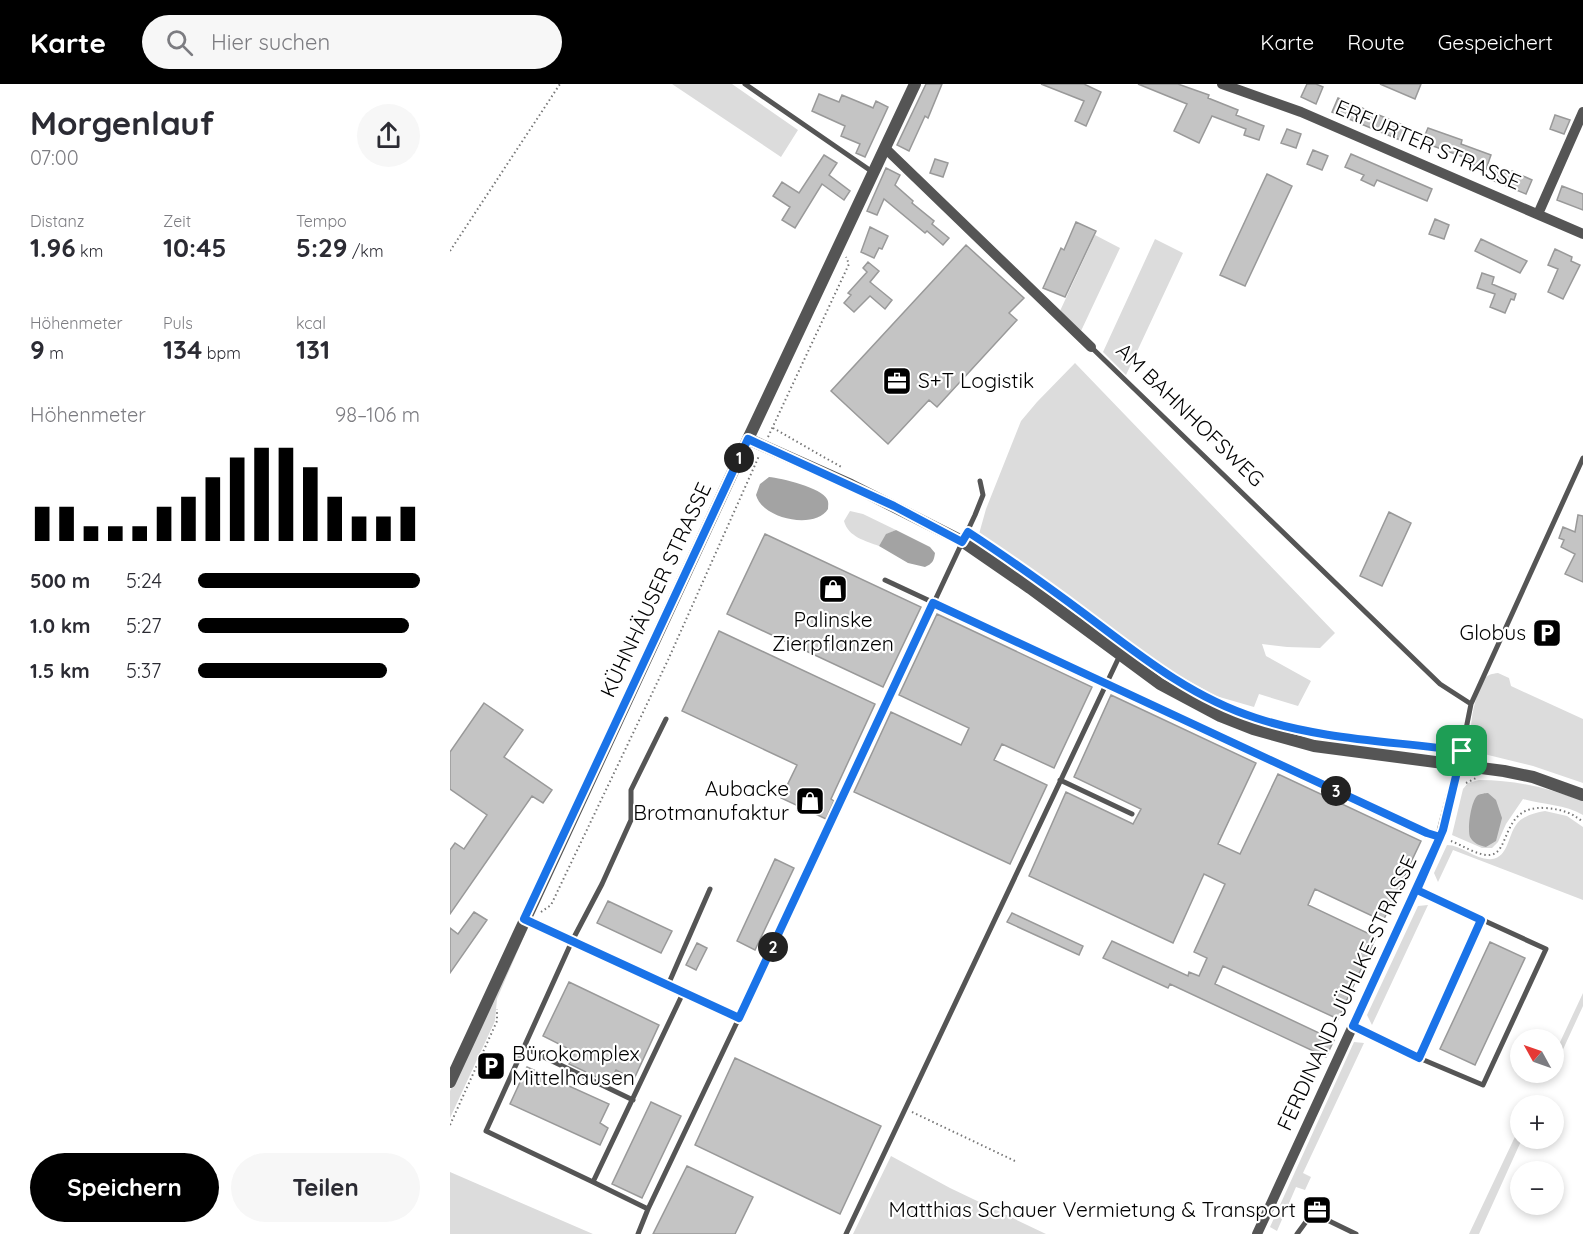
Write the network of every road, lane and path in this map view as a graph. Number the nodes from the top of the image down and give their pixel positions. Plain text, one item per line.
1 (560, 84) edge
2 (745, 84) edge
3 (915, 84) edge
4 (1222, 84) edge
5 (1244, 87) edge
6 (1583, 112) edge
7 (886, 149) junction
8 (874, 173) junction
9 (1538, 214) junction
10 (1583, 234) edge
11 (450, 251) edge
12 (842, 278) dead end
13 (1091, 347) joint
14 (748, 439) junction
15 (1583, 458) edge
16 (756, 462) dead end
17 (846, 470) dead end
18 (980, 481) dead end
19 (962, 542) junction
20 (885, 580) dead end
21 (933, 603) junction
22 (1121, 655) junction
23 (1106, 682) junction
24 (1471, 704) junction
25 (666, 719) dead end
26 (1303, 731) dead end
27 (1357, 739) dead end
28 (1379, 742) dead end
29 (1462, 751) junction
30 (1490, 757) dead end
31 (1459, 764) junction
32 (1060, 780) junction
33 (1583, 795) edge
34 (1131, 814) dead end
35 (1583, 822) edge
36 (1440, 837) junction
37 (710, 889) dead end
38 (1417, 890) junction
39 (1481, 920) junction
40 (529, 921) junction
41 (572, 941) junction
42 (668, 986) junction
43 (683, 993) junction
44 (498, 1001) dead end
45 (739, 1018) junction
46 (1353, 1026) junction
47 (523, 1047) junction
48 (1419, 1058) junction
49 (450, 1082) edge
50 (633, 1100) junction
51 (905, 1109) junction
52 (450, 1125) edge
53 (1015, 1161) dead end
54 (593, 1182) junction
55 (648, 1209) junction
56 (1260, 1233) edge
57 (638, 1234) edge
58 (846, 1234) edge
59 (1297, 1234) edge
60 (1356, 1234) edge

1 - 11 path
2 - 8 lane
3 - 7 street, KÜHNHÄUSER STRASSE
4 - 5 street, ERFURTER STRASSE
5 - 9 street, ERFURTER STRASSE
6 - 9 street
7 - 8 street, KÜHNHÄUSER STRASSE
7 - 13 street, AM BAHNHOFSWEG
8 - 14 street, KÜHNHÄUSER STRASSE
9 - 10 street, ERFURTER STRASSE
12 - 17 path
13 - 24 lane, AM BAHNHOFSWEG
14 - 19 street
14 - 40 street, KÜHNHÄUSER STRASSE
15 - 24 lane
16 - 40 path
18 - 19 lane
19 - 21 lane
19 - 22 street
20 - 21 lane
21 - 23 lane
21 - 45 lane
22 - 23 lane
22 - 31 street
23 - 32 lane
23 - 36 lane
24 - 29 lane
25 - 41 lane
26 - 27 path
28 - 29 path
29 - 30 path
29 - 31 lane
31 - 33 street
31 - 36 street, FERDINAND-JÜHLKE-STRASSE
32 - 34 lane
32 - 51 lane
35 - 36 path
36 - 38 street, FERDINAND-JÜHLKE-STRASSE
37 - 42 lane
38 - 39 lane
38 - 46 street, FERDINAND-JÜHLKE-STRASSE
39 - 48 lane
39 - 48 lane
40 - 41 lane
40 - 49 street, KÜHNHÄUSER STRASSE
41 - 42 lane
41 - 47 lane
42 - 43 lane
43 - 45 lane
43 - 50 lane
44 - 52 path
45 - 55 lane
46 - 48 lane
46 - 56 street, FERDINAND-JÜHLKE-STRASSE
47 - 50 lane
47 - 54 lane
50 - 54 lane
51 - 53 path
51 - 58 lane
54 - 55 lane
55 - 57 lane
59 - 60 lane

